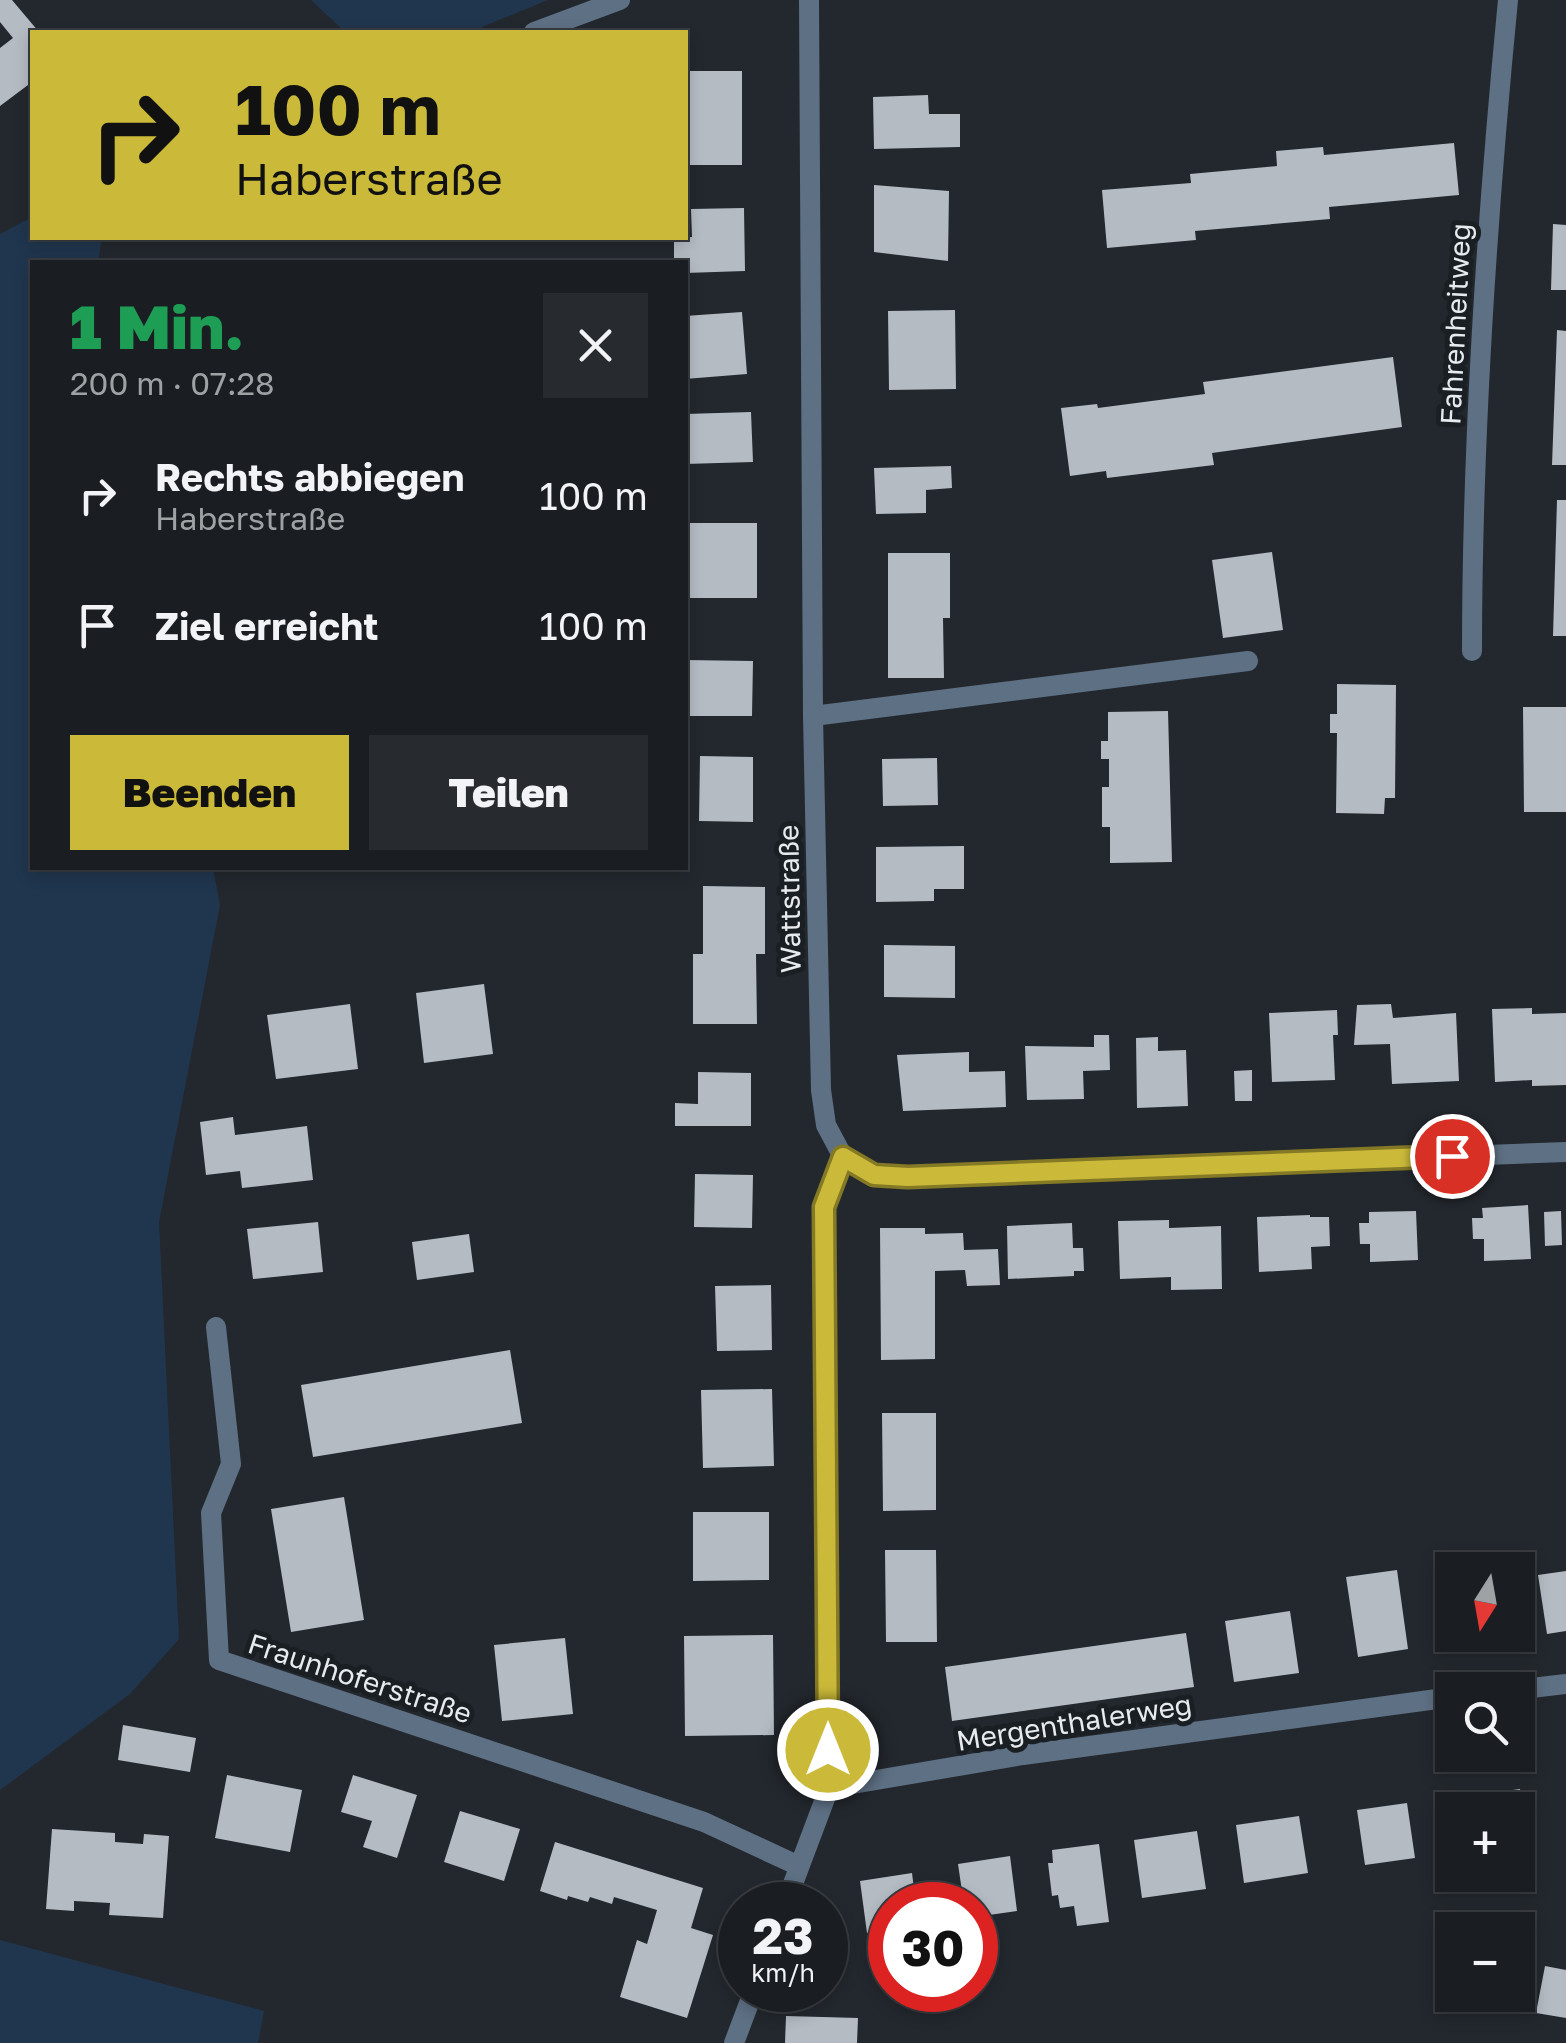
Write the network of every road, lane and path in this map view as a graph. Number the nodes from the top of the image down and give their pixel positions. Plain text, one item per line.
1 (620, 0) edge
2 (809, 0) edge
3 (1508, 0) edge
4 (539, 30) edge
5 (1472, 651) dead end
6 (1248, 661) dead end
7 (813, 716) junction
8 (1566, 1152) edge
9 (843, 1157) junction
10 (216, 1327) dead end
11 (1566, 1684) edge
12 (1535, 1688) edge
13 (1435, 1700) edge
14 (828, 1788) junction
15 (799, 1866) junction
16 (793, 1882) edge
17 (746, 2012) edge
18 (734, 2043) edge

1 - 4 street
2 - 7 street, Wattstraße
3 - 5 street, Fahrenheitweg
6 - 7 street
7 - 9 street, Wattstraße
8 - 9 street
9 - 14 street
10 - 15 street, Fraunhoferstraße
11 - 12 street
13 - 14 street, Mergenthalerweg
14 - 15 street
15 - 16 street
17 - 18 street

